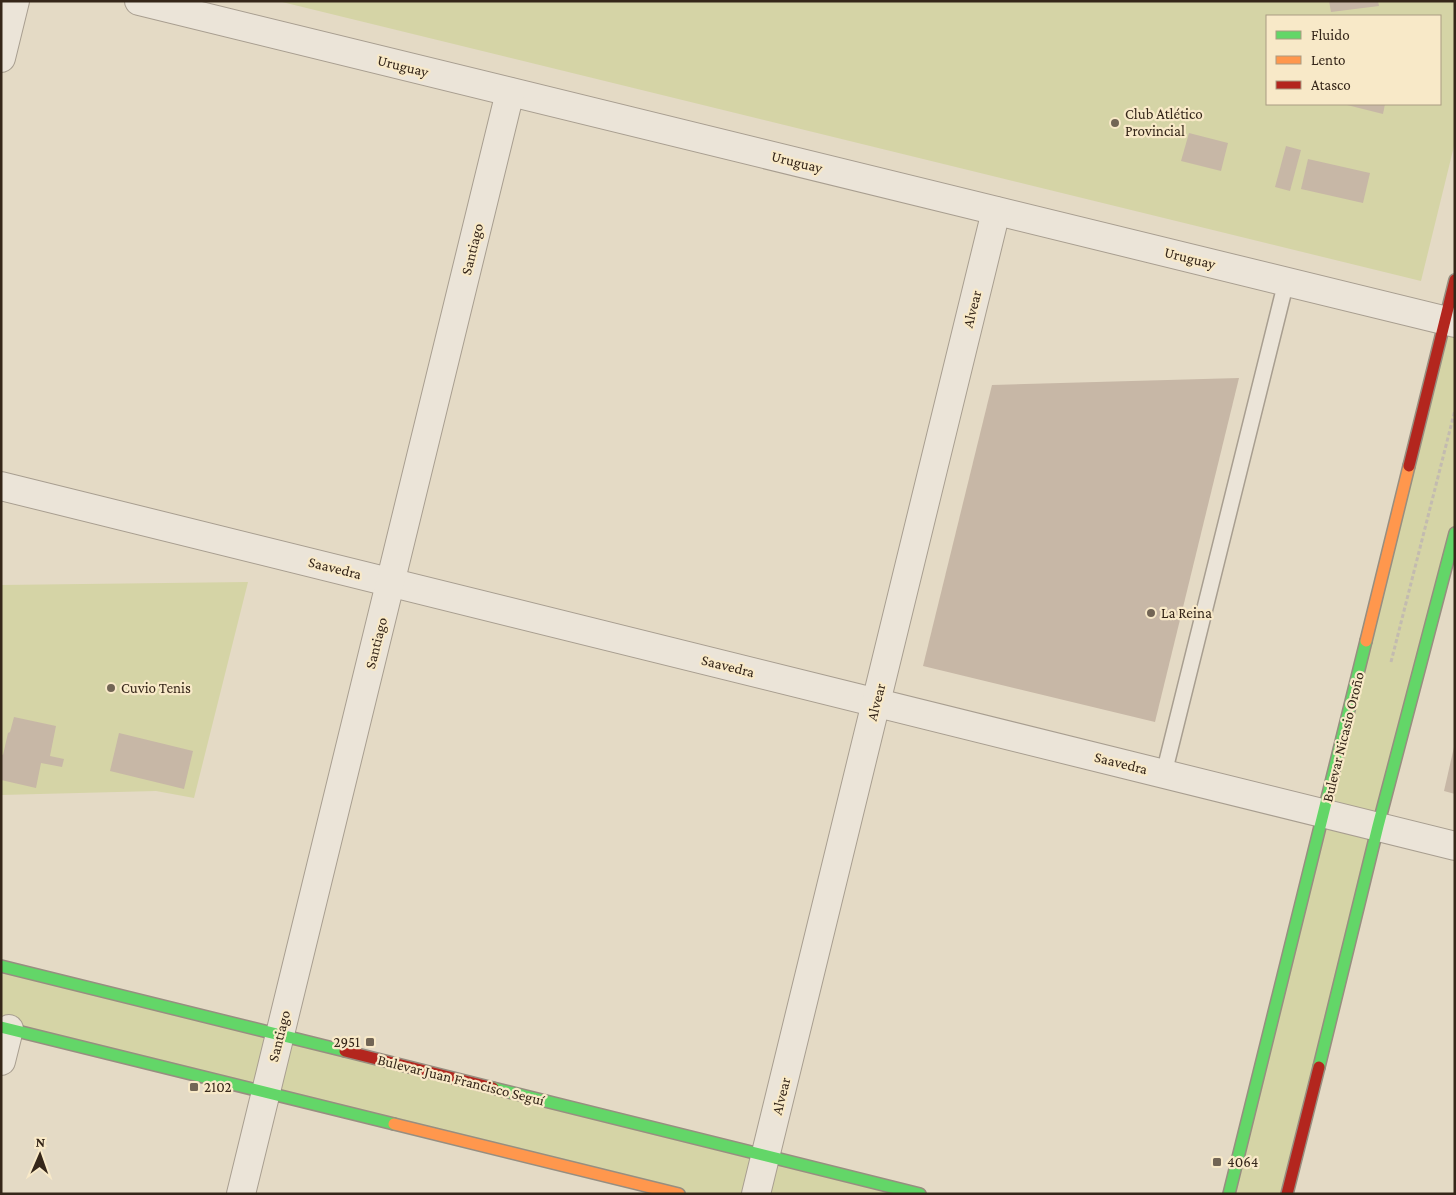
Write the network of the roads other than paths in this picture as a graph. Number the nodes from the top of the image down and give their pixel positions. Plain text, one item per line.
1 (15, 1) edge
2 (139, 1) edge
3 (1, 58) edge
4 (510, 92) junction
5 (996, 211) junction
6 (1455, 280) edge
7 (1286, 282) junction
8 (1450, 322) edge
9 (1, 486) edge
10 (1455, 533) edge
11 (390, 582) junction
12 (876, 702) junction
13 (1164, 773) junction
14 (1324, 813) junction
15 (1378, 826) junction
16 (1455, 846) edge
17 (1, 966) edge
18 (5, 1028) edge
19 (280, 1035) junction
20 (1, 1061) edge
21 (266, 1092) junction
22 (767, 1156) junction
23 (241, 1194) edge
24 (679, 1194) edge
25 (756, 1194) edge
26 (920, 1194) edge
27 (1229, 1194) edge
28 (1286, 1194) edge

1 - 3 street
2 - 4 street, Uruguay
4 - 5 street, Uruguay
4 - 11 street, Santiago
5 - 7 street, Uruguay
5 - 12 street, Alvear
6 - 8 main road, Bulevar Nicasio Oroño
7 - 8 street, Uruguay
7 - 13 lane
8 - 14 main road, Bulevar Nicasio Oroño
9 - 11 street, Saavedra
10 - 15 main road
11 - 12 street, Saavedra
11 - 19 street, Santiago
12 - 13 street, Saavedra
12 - 22 street, Alvear
13 - 14 street, Saavedra
14 - 15 street, Saavedra
14 - 27 main road, Bulevar Nicasio Oroño
15 - 16 street, Saavedra
15 - 28 main road
17 - 19 main road, Bulevar Juan Francisco Seguí
18 - 20 street
18 - 21 main road
19 - 21 street, Santiago
19 - 22 main road, Bulevar Juan Francisco Seguí
21 - 23 street, Santiago
21 - 24 main road
22 - 25 street, Alvear
22 - 26 main road, Bulevar Juan Francisco Seguí

